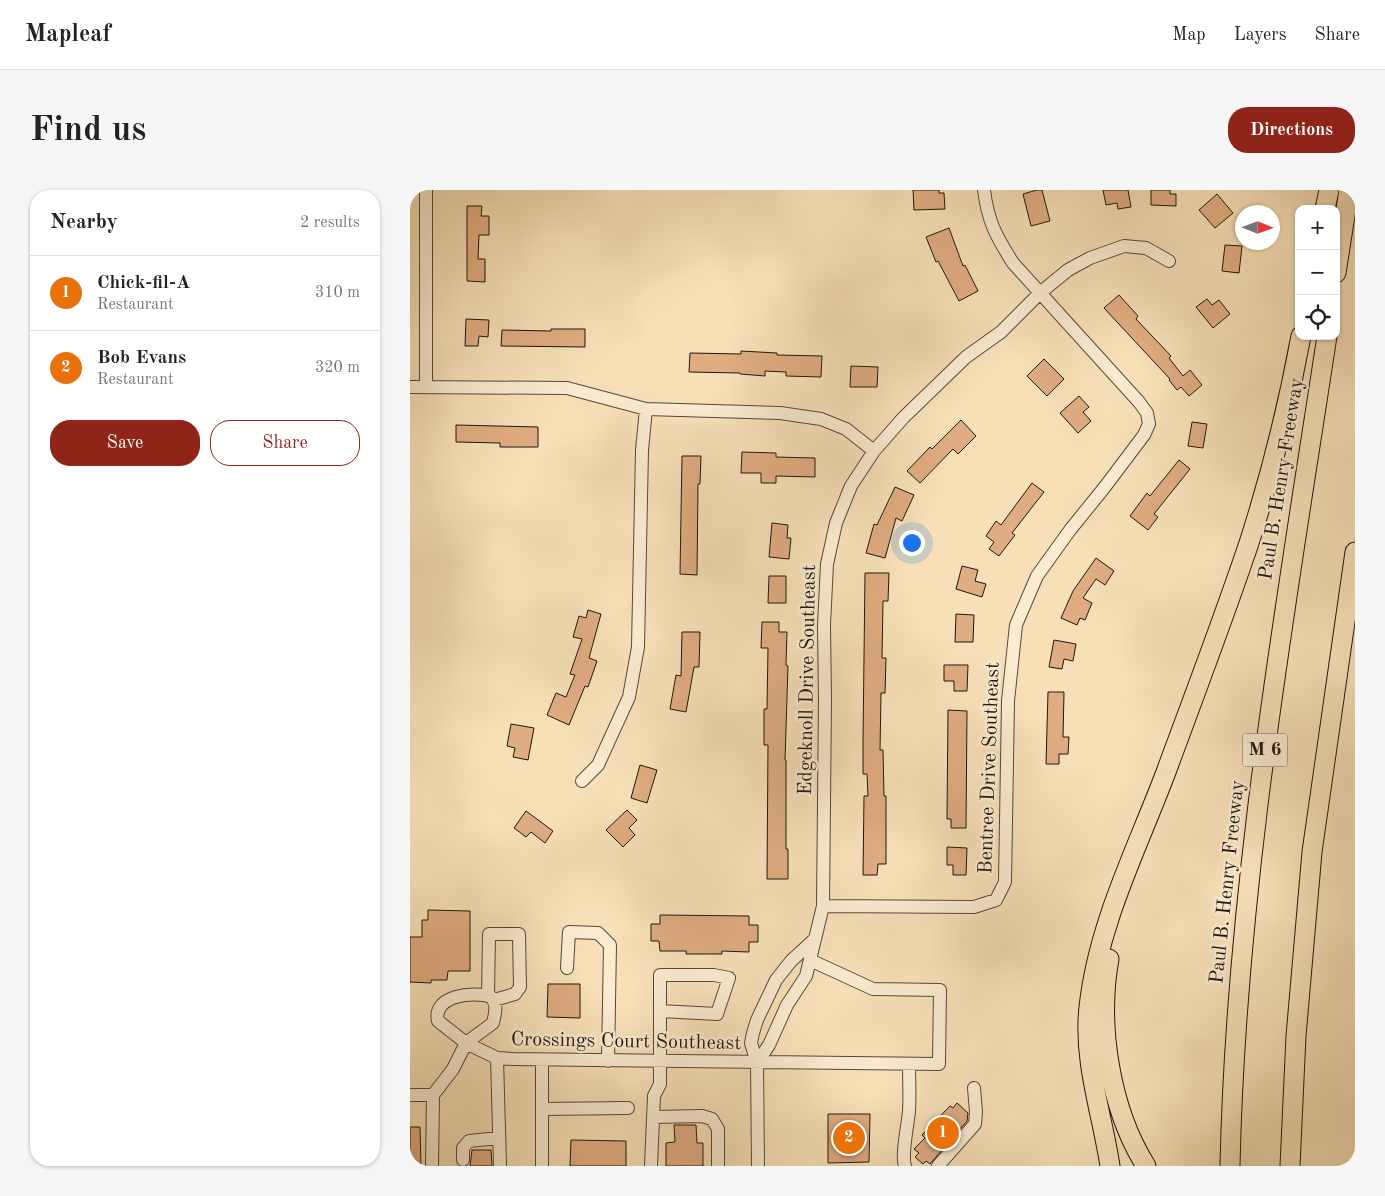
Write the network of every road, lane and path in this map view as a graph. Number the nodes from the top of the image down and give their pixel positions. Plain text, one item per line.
1 (426, 190) edge
2 (984, 190) edge
3 (1329, 190) edge
4 (1349, 190) edge
5 (1326, 205) edge
6 (1340, 250) edge
7 (1169, 261) dead end
8 (1040, 293) junction
9 (1300, 340) edge
10 (1326, 340) edge
11 (410, 387) edge
12 (426, 387) junction
13 (646, 409) junction
14 (874, 451) junction
15 (1355, 552) edge
16 (582, 781) dead end
17 (1146, 826) junction
18 (823, 906) junction
19 (816, 939) junction
20 (810, 960) junction
21 (567, 968) dead end
22 (491, 998) junction
23 (660, 1011) junction
24 (466, 1043) junction
25 (497, 1058) junction
26 (542, 1060) junction
27 (608, 1061) junction
28 (661, 1061) junction
29 (757, 1063) junction
30 (909, 1064) junction
31 (974, 1088) dead end
32 (410, 1095) edge
33 (433, 1095) junction
34 (628, 1108) dead end
35 (542, 1109) junction
36 (653, 1117) junction
37 (499, 1138) junction
38 (463, 1160) dead end
39 (432, 1166) edge
40 (500, 1166) edge
41 (542, 1166) edge
42 (651, 1166) edge
43 (718, 1166) edge
44 (758, 1166) edge
45 (905, 1166) edge
46 (938, 1166) edge
47 (1110, 1166) edge
48 (1146, 1166) edge
49 (1230, 1166) edge
50 (1290, 1166) edge

1 - 12 street
2 - 8 street
3 - 5 highway
4 - 6 highway
7 - 8 street, Edgeknoll Drive Southeast
8 - 14 street, Edgeknoll Drive Southeast
8 - 18 street, Bentree Drive Southeast
9 - 17 highway
10 - 49 highway, Paul B. Henry Freeway / M 6
11 - 12 street
12 - 13 street
13 - 14 street
13 - 16 street
14 - 18 street, Edgeknoll Drive Southeast
15 - 50 highway
17 - 47 highway
17 - 48 highway
18 - 19 street, Edgeknoll Drive Southeast
19 - 20 street, Edgeknoll Drive Southeast
19 - 29 street
20 - 29 street, Edgeknoll Drive Southeast
20 - 30 street, Crossings Court Southeast
21 - 27 street
22 - 22 street
22 - 24 street
22 - 24 street
23 - 23 street
23 - 28 street
24 - 25 street, Crossings Court Southeast
24 - 33 street
25 - 26 street, Crossings Court Southeast
25 - 37 street
26 - 27 street, Crossings Court Southeast
26 - 35 street
27 - 28 street, Crossings Court Southeast
28 - 29 street, Crossings Court Southeast
28 - 36 street
29 - 30 street, Crossings Court Southeast
29 - 44 street
30 - 45 street
31 - 46 street
32 - 33 street
33 - 39 street
34 - 35 street
35 - 41 street
36 - 42 street
36 - 43 street
37 - 38 street
37 - 40 street

